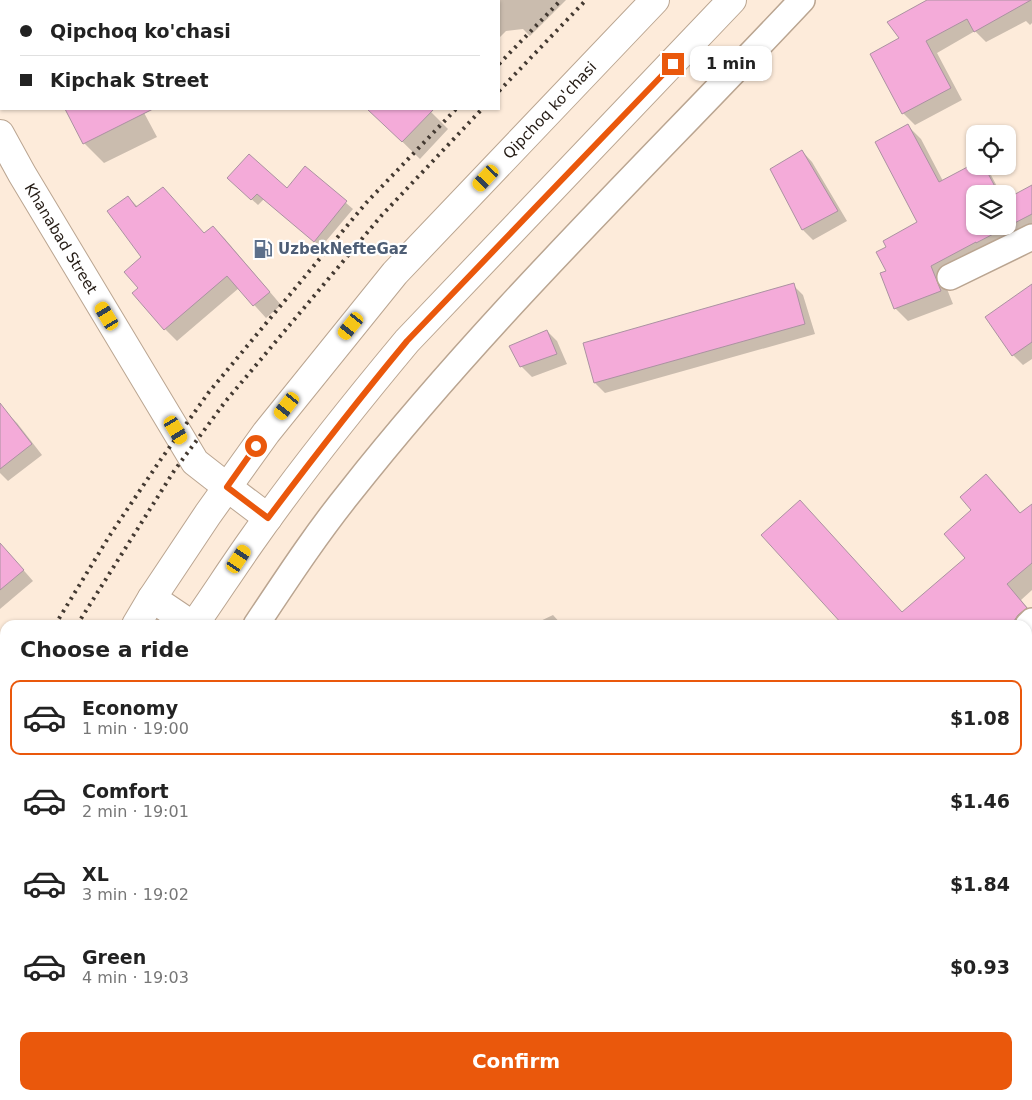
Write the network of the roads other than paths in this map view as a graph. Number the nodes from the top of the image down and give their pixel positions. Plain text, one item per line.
1 (655, 0) edge
2 (732, 0) edge
3 (802, 0) edge
4 (0, 134) edge
5 (1032, 237) edge
6 (950, 277) dead end
7 (227, 487) junction
8 (268, 518) junction
9 (152, 598) junction
10 (139, 620) edge
11 (185, 620) edge
12 (197, 620) edge
13 (259, 620) edge

1 - 7 main road, Qipchoq ko'chasi
2 - 8 main road
3 - 13 street
4 - 7 main road, Khanabad Street
5 - 6 street
7 - 8 main road
7 - 9 main road, Qipchoq ko'chasi
8 - 12 main road
9 - 10 main road, Qipchoq ko'chasi
9 - 11 main road

